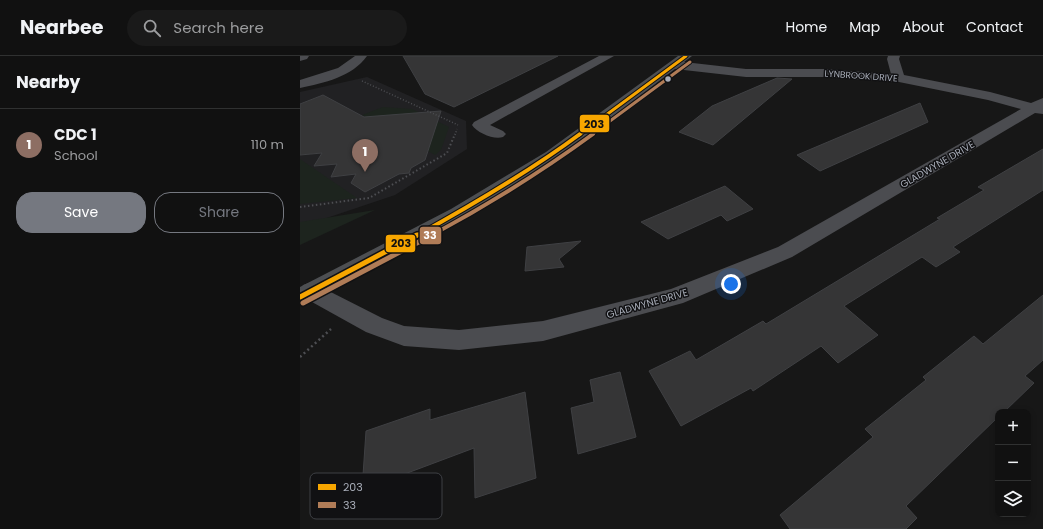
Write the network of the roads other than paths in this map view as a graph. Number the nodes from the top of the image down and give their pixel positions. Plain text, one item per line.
1 (361, 56) edge
2 (608, 56) edge
3 (894, 56) edge
4 (680, 61) edge
5 (899, 78) junction
6 (300, 84) edge
7 (1040, 107) edge
8 (498, 134) dead end
9 (306, 294) edge

1 - 6 street
2 - 8 street
3 - 5 street
4 - 5 street, LYNBROOK DRIVE
4 - 9 main road
5 - 7 street, LYNBROOK DRIVE
7 - 9 street, GLADWYNE DRIVE

